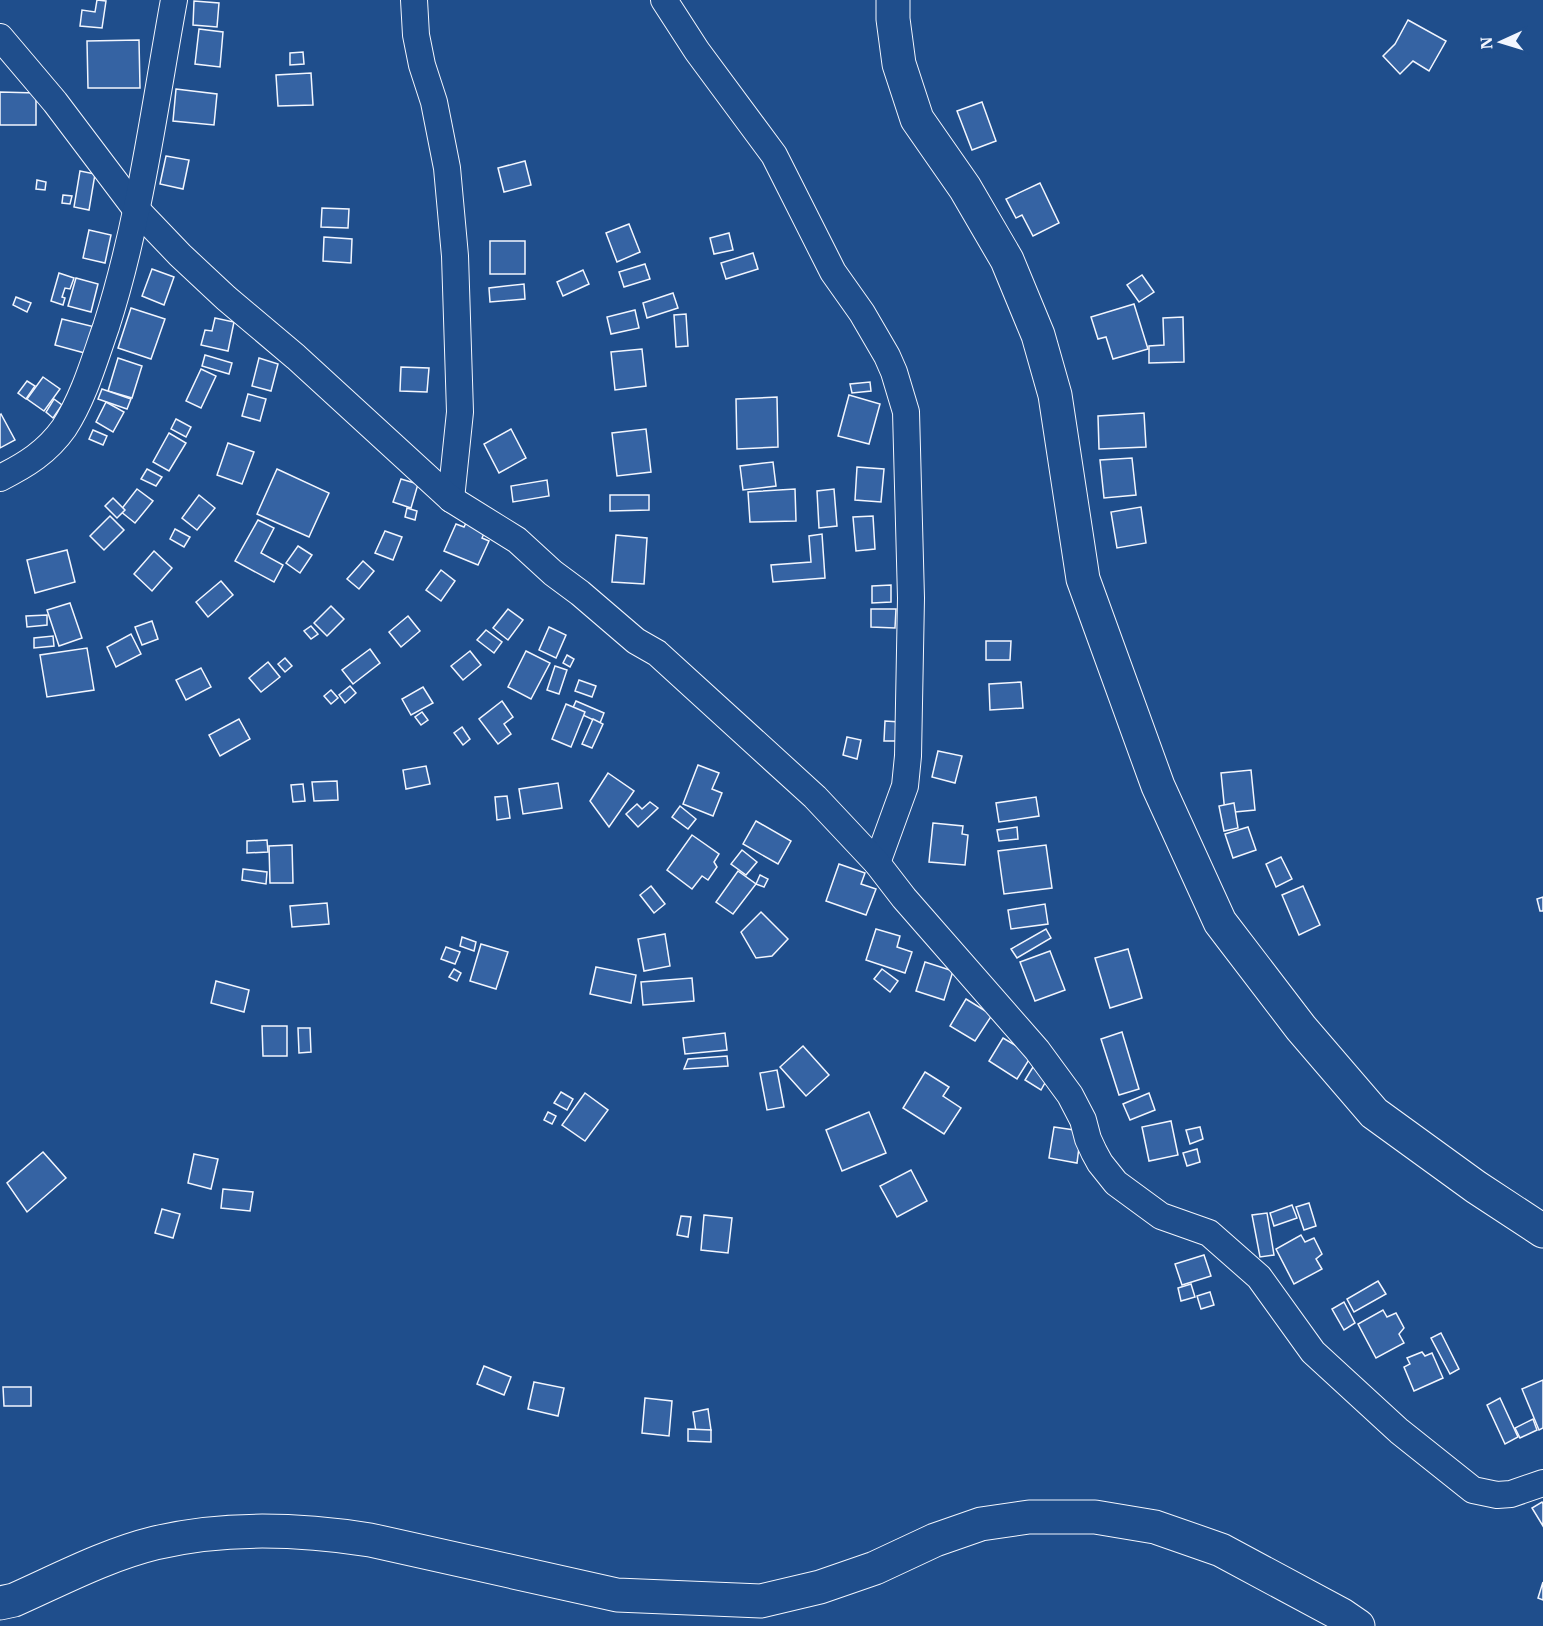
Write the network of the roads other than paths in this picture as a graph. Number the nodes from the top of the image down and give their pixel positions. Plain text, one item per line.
1 (174, 0) edge
2 (414, 0) edge
3 (664, 0) edge
4 (893, 0) edge
5 (0, 37) edge
6 (135, 208) junction
7 (0, 478) edge
8 (451, 499) junction
9 (877, 863) junction
10 (1543, 1231) edge
11 (1543, 1483) edge
12 (0, 1603) edge
13 (1358, 1626) edge

1 - 6 street
2 - 8 street
3 - 9 street
4 - 10 main road
5 - 6 street
6 - 7 street
6 - 8 street
8 - 9 street
9 - 11 street
12 - 13 main road

